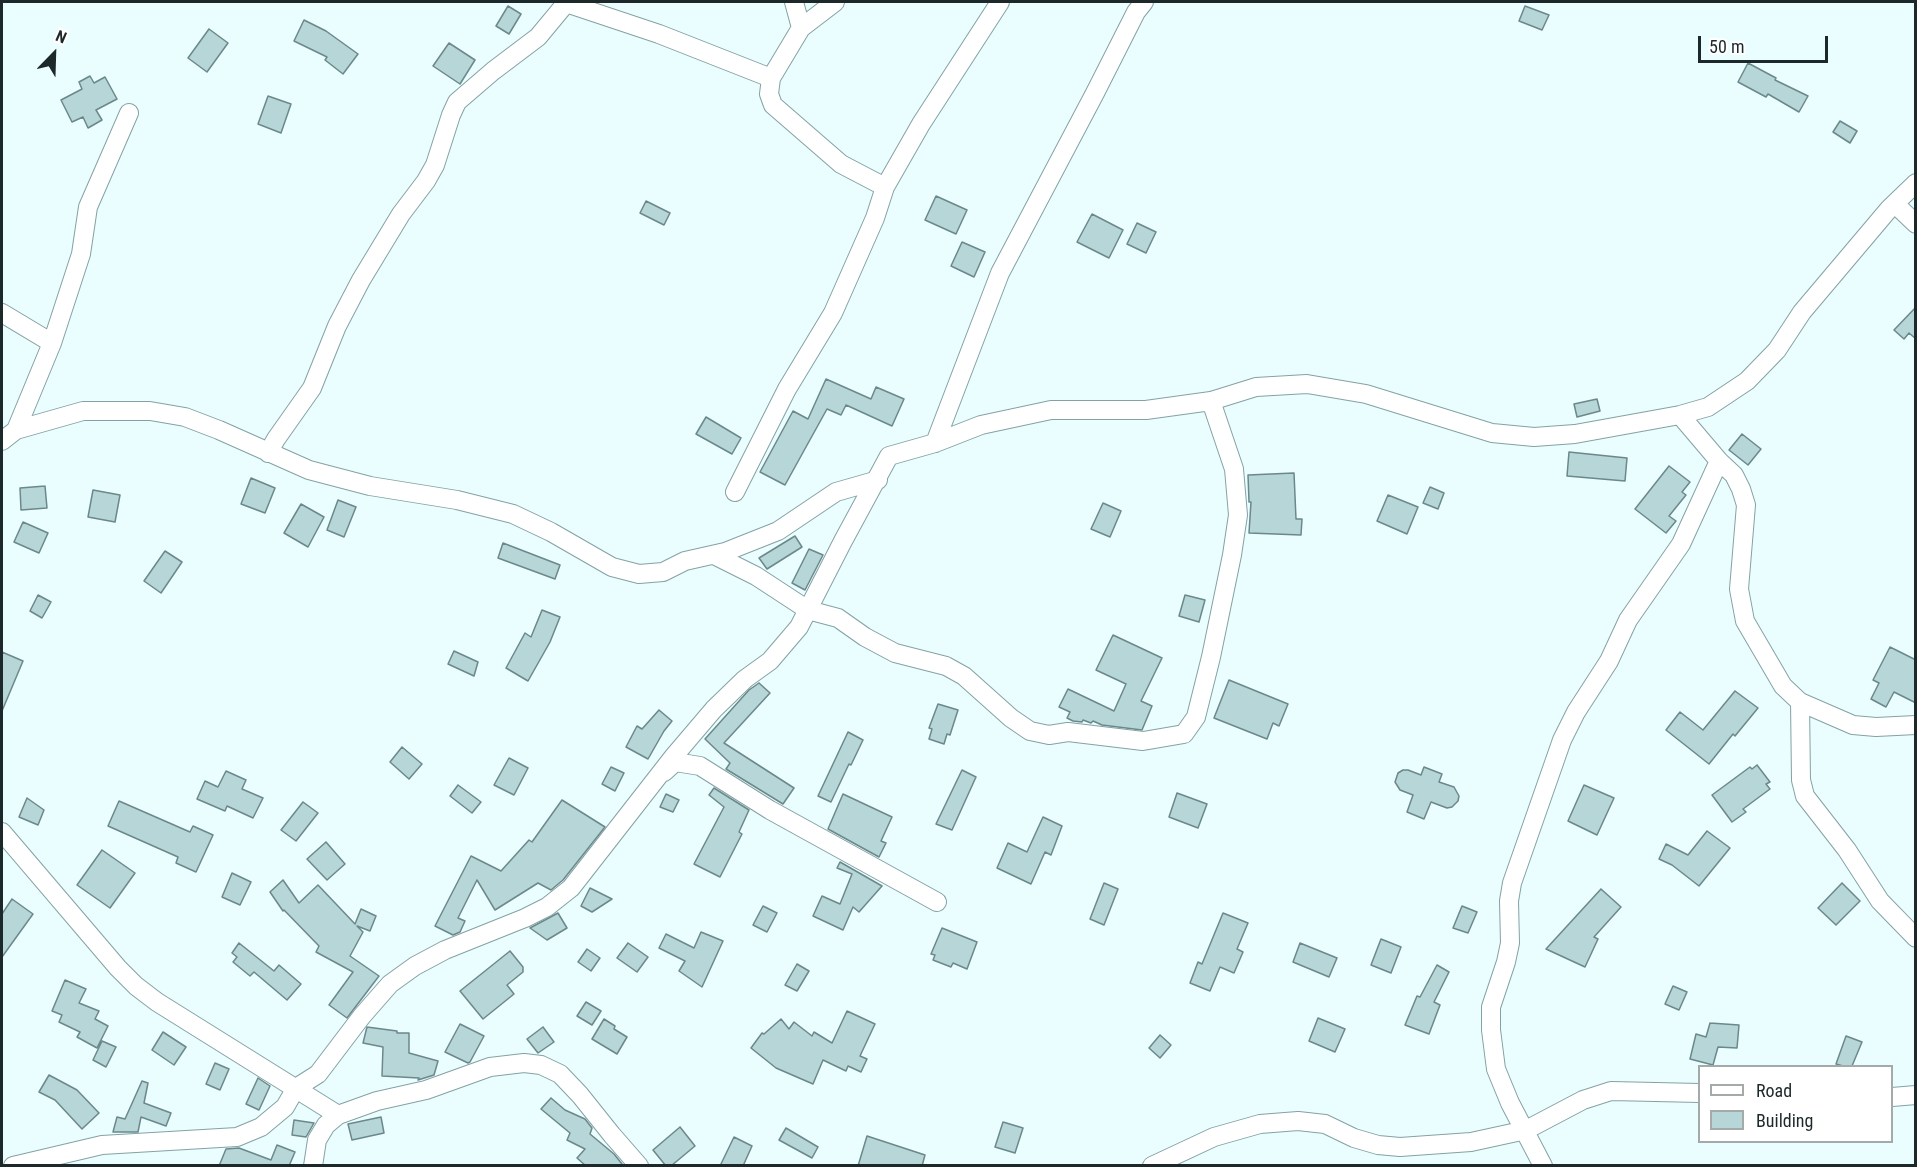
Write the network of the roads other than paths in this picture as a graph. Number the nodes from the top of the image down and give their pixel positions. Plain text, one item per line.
1 (567, 2) edge
2 (794, 2) edge
3 (835, 2) edge
4 (1000, 2) edge
5 (1144, 2) edge
6 (801, 28) junction
7 (771, 78) junction
8 (129, 113) dead end
9 (1916, 183) edge
10 (885, 187) junction
11 (1894, 204) junction
12 (1916, 224) edge
13 (2, 313) edge
14 (52, 343) junction
15 (1211, 401) junction
16 (1680, 415) junction
17 (9, 435) edge
18 (935, 443) junction
19 (268, 453) junction
20 (1719, 461) junction
21 (878, 480) junction
22 (735, 492) dead end
23 (714, 555) junction
24 (808, 610) junction
25 (1800, 702) junction
26 (1916, 725) edge
27 (659, 777) junction
28 (2, 832) edge
29 (937, 902) dead end
30 (1916, 938) edge
31 (296, 1088) junction
32 (1698, 1093) edge
33 (1916, 1095) edge
34 (1893, 1097) edge
35 (338, 1115) junction
36 (1526, 1130) junction
37 (102, 1145) junction
38 (13, 1166) edge
39 (75, 1166) edge
40 (313, 1166) edge
41 (639, 1166) edge
42 (1152, 1166) edge
43 (1543, 1166) edge

1 - 7 street
1 - 19 street
2 - 6 street
3 - 6 street
4 - 10 street
5 - 18 street
6 - 7 street
7 - 10 street
8 - 14 street
9 - 11 street
10 - 22 street
11 - 12 street
11 - 16 street
13 - 14 street
14 - 17 street
15 - 16 street
15 - 18 street
15 - 24 street
16 - 20 street
17 - 19 street
18 - 21 street
19 - 23 street
20 - 25 street
20 - 36 street
21 - 23 street
21 - 24 street
23 - 24 street
24 - 27 street
25 - 26 street
25 - 30 street
27 - 29 street
27 - 31 street
28 - 31 street
31 - 35 street
31 - 37 street
32 - 36 street
33 - 34 street
35 - 40 street
35 - 41 street
36 - 42 street
36 - 43 street
37 - 38 street
37 - 39 street

